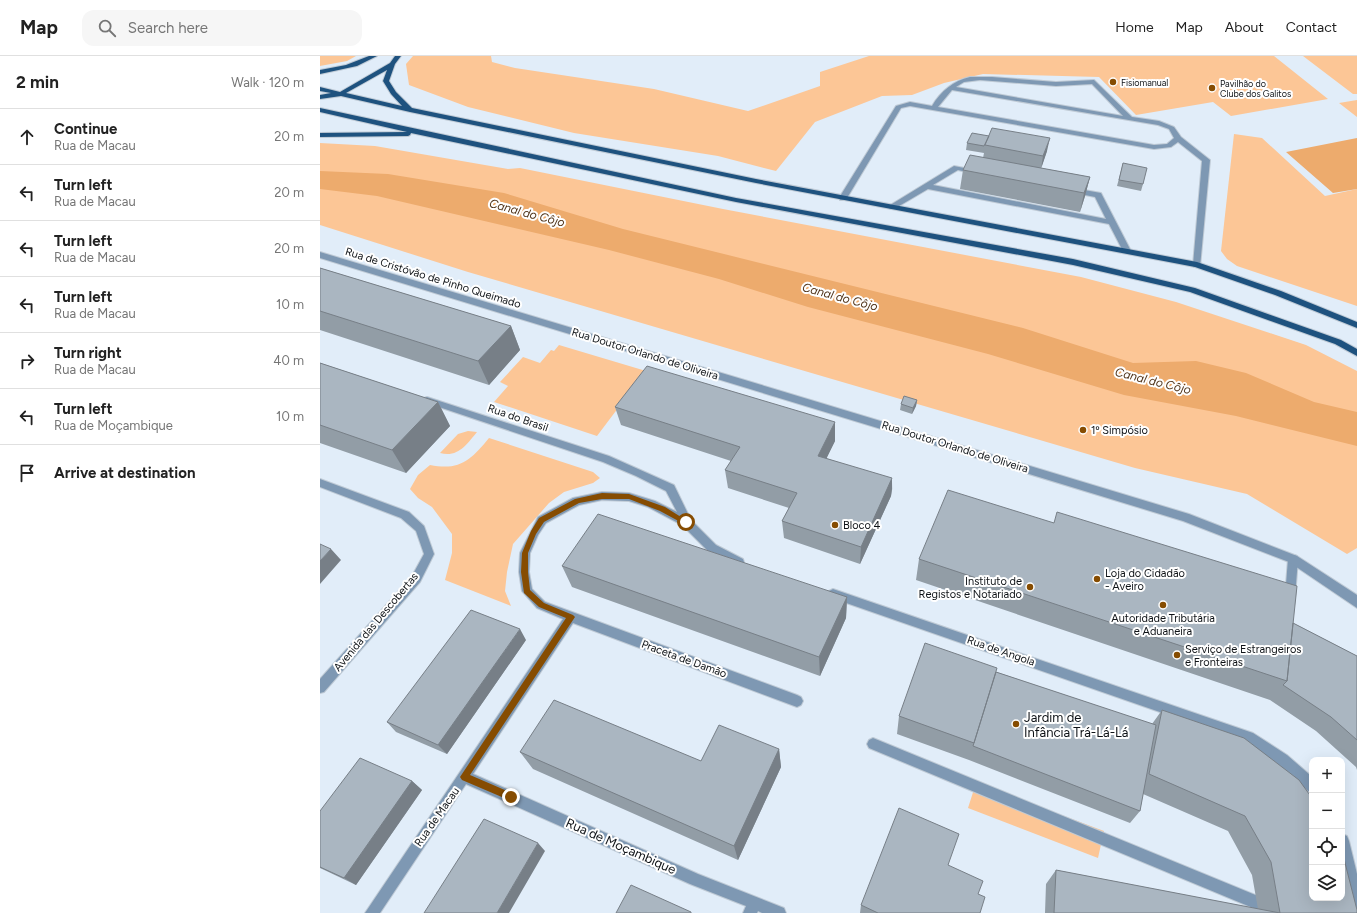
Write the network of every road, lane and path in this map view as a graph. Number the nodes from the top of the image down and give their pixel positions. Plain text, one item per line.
1 (374, 56) edge
2 (398, 56) edge
3 (392, 64) junction
4 (320, 72) edge
5 (951, 88) junction
6 (320, 89) edge
7 (340, 94) junction
8 (320, 97) edge
9 (934, 108) junction
10 (320, 110) edge
11 (411, 110) junction
12 (1130, 119) junction
13 (422, 133) junction
14 (320, 134) edge
15 (1178, 138) junction
16 (981, 173) edge
17 (926, 186) junction
18 (1066, 189) edge
19 (843, 198) junction
20 (891, 207) junction
21 (1112, 222) junction
22 (1127, 251) junction
23 (320, 255) edge
24 (1197, 265) junction
25 (540, 322) joint
26 (1357, 325) edge
27 (1357, 353) edge
28 (417, 397) edge
29 (320, 483) edge
30 (686, 522) junction
31 (1293, 559) junction
32 (748, 565) edge
33 (824, 590) edge
34 (1356, 598) edge
35 (1289, 612) edge
36 (571, 617) junction
37 (320, 688) edge
38 (797, 701) dead end
39 (873, 744) dead end
40 (464, 777) junction
41 (1309, 784) edge
42 (1345, 853) edge
43 (1357, 901) edge
44 (752, 908) edge
45 (372, 913) edge
46 (779, 913) edge
47 (1282, 913) edge

1 - 4 main road
2 - 3 main road
3 - 7 main road
3 - 11 main road
5 - 9 street
5 - 12 street
5 - 12 street
6 - 7 main road
7 - 8 main road
7 - 11 main road
9 - 15 street
9 - 19 street
10 - 13 main road
11 - 19 main road
12 - 15 street
13 - 14 main road
13 - 27 main road
15 - 24 street
16 - 17 street
17 - 20 street
17 - 21 street
18 - 21 street
19 - 20 main road
20 - 22 main road
21 - 22 street
22 - 24 main road
23 - 25 street, Rua de Cristóvão de Pinho Queimado
24 - 26 main road
25 - 31 street, Rua Doutor Orlando de Oliveira
28 - 30 street, Rua do Brasil
29 - 37 street, Avenida das Descobertas
30 - 32 street
30 - 36 street
31 - 34 street, Rua Doutor Orlando de Oliveira
31 - 35 street
33 - 41 street, Rua de Angola
36 - 38 street, Praceta de Damão
36 - 40 street, Rua de Macau
39 - 47 street
40 - 44 street, Rua de Moçambique
40 - 45 street, Rua de Macau
42 - 43 street
44 - 46 street, Rua de Moçambique

